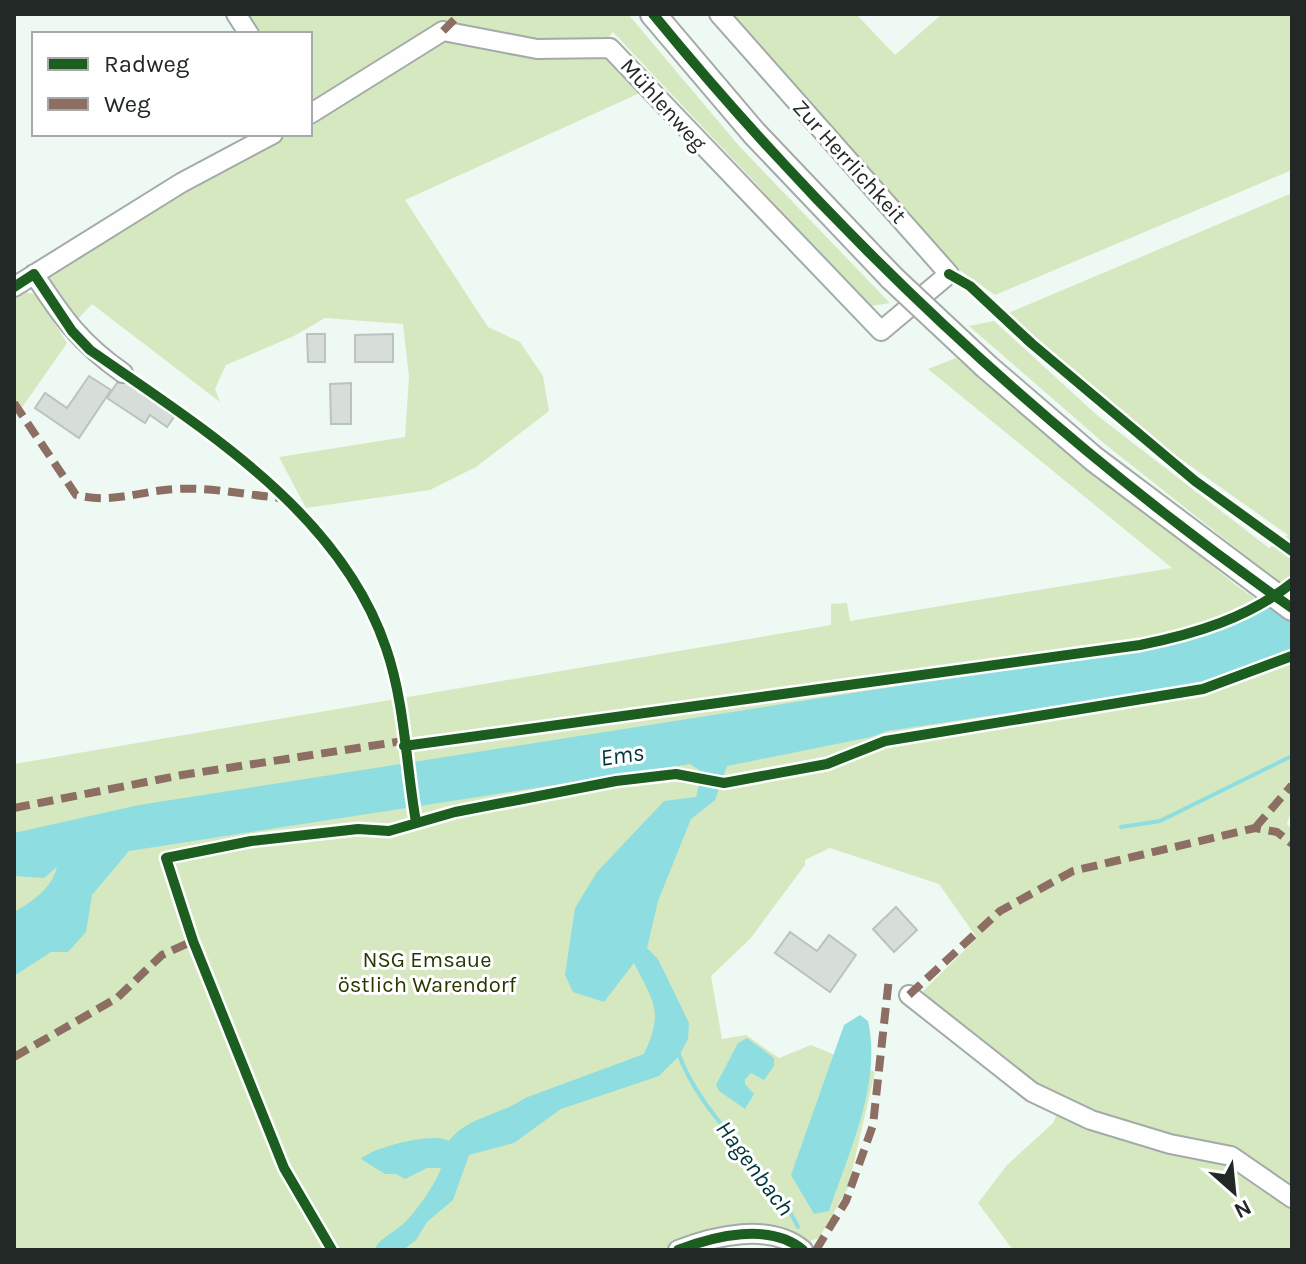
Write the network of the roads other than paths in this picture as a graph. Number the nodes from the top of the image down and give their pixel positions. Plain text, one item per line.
1 (236, 14) edge
2 (653, 14) edge
3 (670, 14) edge
4 (719, 14) edge
5 (248, 32) edge
6 (683, 50) junction
7 (312, 113) edge
8 (269, 136) edge
9 (34, 274) junction
10 (14, 287) edge
11 (913, 303) joint
12 (123, 373) dead end
13 (1292, 608) edge
14 (909, 995) dead end
15 (1292, 1198) edge
16 (795, 1245) edge
17 (678, 1250) edge

1 - 5 street
2 - 6 main road
3 - 6 main road
4 - 11 street, Zur Herrlichkeit
6 - 13 main road, bridge
7 - 11 street, Mühlenweg
8 - 9 street
9 - 10 street
9 - 12 street
14 - 15 street
16 - 17 street

